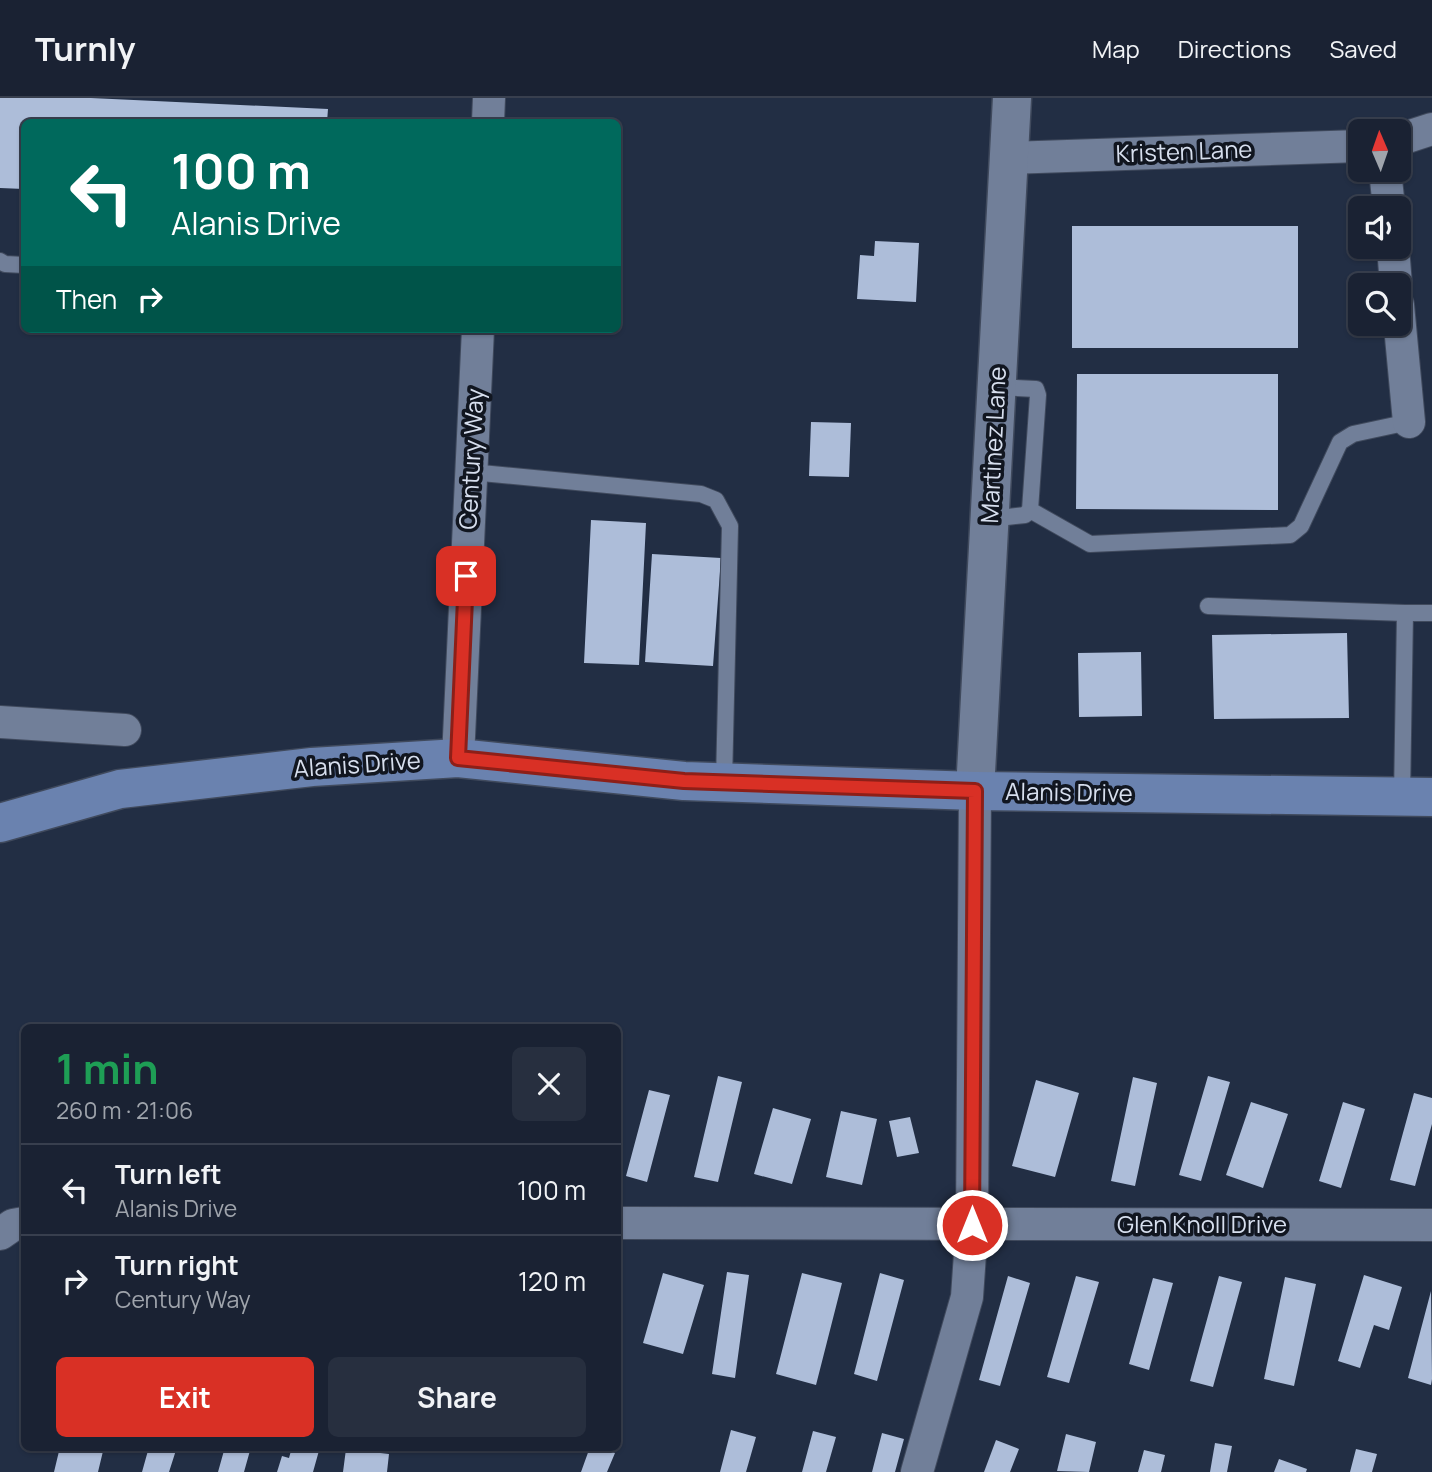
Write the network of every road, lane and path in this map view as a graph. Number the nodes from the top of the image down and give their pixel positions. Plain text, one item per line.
1 (489, 98) edge
2 (1012, 98) edge
3 (488, 119) edge
4 (1432, 129) edge
5 (1411, 136) edge
6 (1348, 146) edge
7 (1009, 159) junction
8 (0, 261) edge
9 (21, 265) edge
10 (478, 333) edge
11 (1401, 336) edge
12 (997, 387) junction
13 (1409, 422) joint
14 (471, 472) junction
15 (1030, 510) junction
16 (990, 519) junction
17 (1208, 606) dead end
18 (1405, 613) junction
19 (1432, 613) edge
20 (0, 722) edge
21 (125, 730) dead end
22 (458, 758) junction
23 (724, 783) junction
24 (975, 791) junction
25 (1417, 797) edge
26 (0, 822) edge
27 (621, 1223) edge
28 (21, 1224) edge
29 (972, 1225) junction
30 (1432, 1225) edge
31 (0, 1234) edge
32 (917, 1472) edge

1 - 3 street
2 - 7 street, Martinez Lane
4 - 5 street
6 - 7 street, Kristen Lane
7 - 12 street, Martinez Lane
8 - 9 lane
10 - 14 street, Century Way
11 - 13 street
12 - 15 lane
12 - 16 street, Martinez Lane
13 - 15 lane
14 - 22 street, Century Way
14 - 23 lane
15 - 16 lane
16 - 24 street, Martinez Lane
17 - 18 lane
18 - 19 lane
18 - 25 lane
20 - 21 street
22 - 23 main road, Alanis Drive
22 - 26 main road, Alanis Drive
23 - 24 main road, Alanis Drive
24 - 25 main road, Alanis Drive
24 - 29 street
27 - 29 street, Glen Knoll Drive
28 - 31 street
29 - 30 street, Glen Knoll Drive
29 - 32 street

